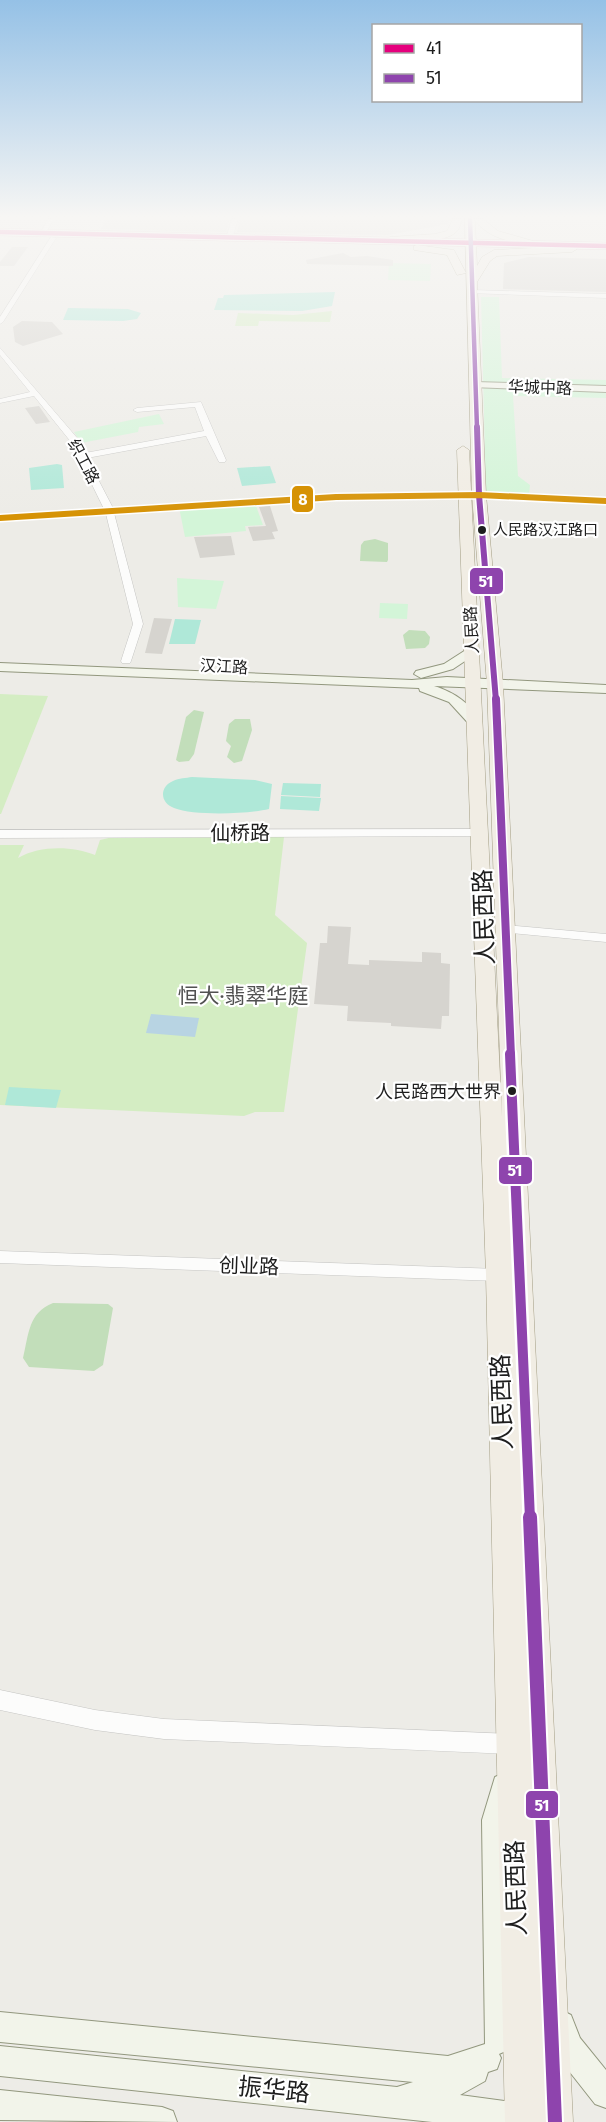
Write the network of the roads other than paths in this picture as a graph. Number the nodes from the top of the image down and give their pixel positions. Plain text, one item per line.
1 (462, 318) edge
2 (472, 318) edge
3 (0, 350) edge
4 (475, 385) junction
5 (606, 389) edge
6 (35, 393) junction
7 (0, 401) edge
8 (137, 410) dead end
9 (208, 433) junction
10 (83, 456) junction
11 (222, 460) dead end
12 (464, 495) junction
13 (479, 495) junction
14 (606, 501) edge
15 (109, 510) junction
16 (0, 518) edge
17 (472, 650) junction
18 (0, 655) edge
19 (126, 661) junction
20 (0, 667) edge
21 (413, 680) junction
22 (489, 682) junction
23 (527, 685) junction
24 (606, 689) edge
25 (475, 722) junction
26 (480, 833) junction
27 (0, 834) edge
28 (505, 929) junction
29 (606, 938) edge
30 (0, 1257) edge
31 (498, 1275) junction
32 (0, 1700) edge
33 (512, 1751) junction
34 (519, 1984) junction
35 (549, 1984) junction
36 (0, 2027) edge
37 (492, 2049) junction
38 (0, 2061) edge
39 (606, 2092) edge
40 (395, 2102) junction
41 (0, 2105) edge
42 (531, 2121) edge
43 (162, 2122) edge
44 (555, 2122) edge

1 - 12 main road, 人民路
2 - 4 main road, 人民路
3 - 6 street, 织工路
4 - 5 main road, 华城中路
4 - 13 main road, 人民路
6 - 7 street
6 - 10 street, 织工路
8 - 9 street
9 - 10 street
9 - 11 street
10 - 15 street, 织工路
12 - 13 street
12 - 15 street
12 - 17 main road, 人民路
13 - 14 street
13 - 22 main road, 人民路
15 - 16 street
15 - 19 street, 织工路
17 - 21 main road
17 - 22 main road, 人民路
18 - 19 main road, 汉江路
19 - 21 main road, 汉江路
20 - 21 main road, 汉江路
21 - 22 main road, 汉江路
21 - 25 main road
22 - 23 main road, 汉江路
22 - 23 main road
22 - 23 main road
22 - 25 main road, 人民西路
22 - 28 main road, 人民西路
23 - 24 main road, 汉江路
25 - 26 main road, 人民西路
26 - 27 street, 仙桥路
26 - 31 main road, 人民西路
28 - 29 street
28 - 35 main road, 人民西路
30 - 31 street, 创业路
31 - 33 main road, 人民西路
32 - 33 street
33 - 34 main road, 人民西路
33 - 37 main road
34 - 37 main road
34 - 42 main road, 人民西路
35 - 39 main road
35 - 44 main road, 人民西路
36 - 37 main road
37 - 40 main road
38 - 40 main road, 振华路
40 - 42 main road, 振华路
41 - 43 main road

